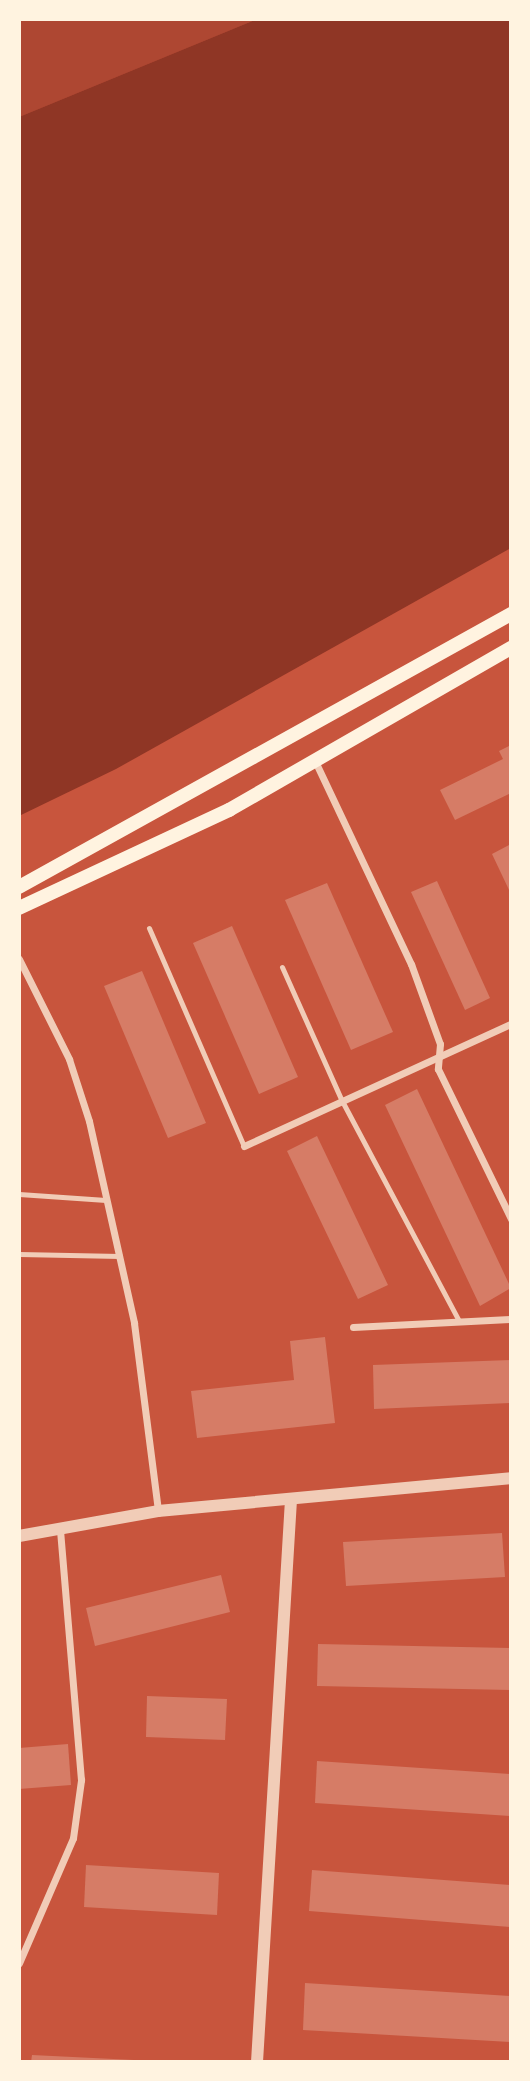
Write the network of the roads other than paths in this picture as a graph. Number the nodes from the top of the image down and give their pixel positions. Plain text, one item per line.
1 (511, 614) edge
2 (511, 648) edge
3 (315, 761) junction
4 (19, 887) edge
5 (19, 908) edge
6 (149, 928) dead end
7 (19, 959) edge
8 (282, 967) dead end
9 (511, 1024) edge
10 (440, 1052) junction
11 (341, 1099) junction
12 (244, 1146) joint
13 (19, 1194) edge
14 (106, 1200) junction
15 (511, 1219) edge
16 (19, 1254) edge
17 (120, 1256) junction
18 (511, 1318) edge
19 (459, 1321) junction
20 (353, 1326) dead end
21 (511, 1479) edge
22 (290, 1500) junction
23 (158, 1511) junction
24 (60, 1529) junction
25 (19, 1536) edge
26 (19, 1964) edge
27 (257, 2062) edge

1 - 4 main road
2 - 3 main road
3 - 5 main road
3 - 10 street
6 - 12 lane
7 - 14 street
8 - 11 lane
9 - 10 street
10 - 11 street
10 - 15 street
11 - 12 street
11 - 19 lane
13 - 14 lane
14 - 17 street
16 - 17 lane
17 - 23 street
18 - 19 street
19 - 20 street
21 - 22 street
22 - 23 street
22 - 27 street
23 - 24 street
24 - 25 street
24 - 26 street

